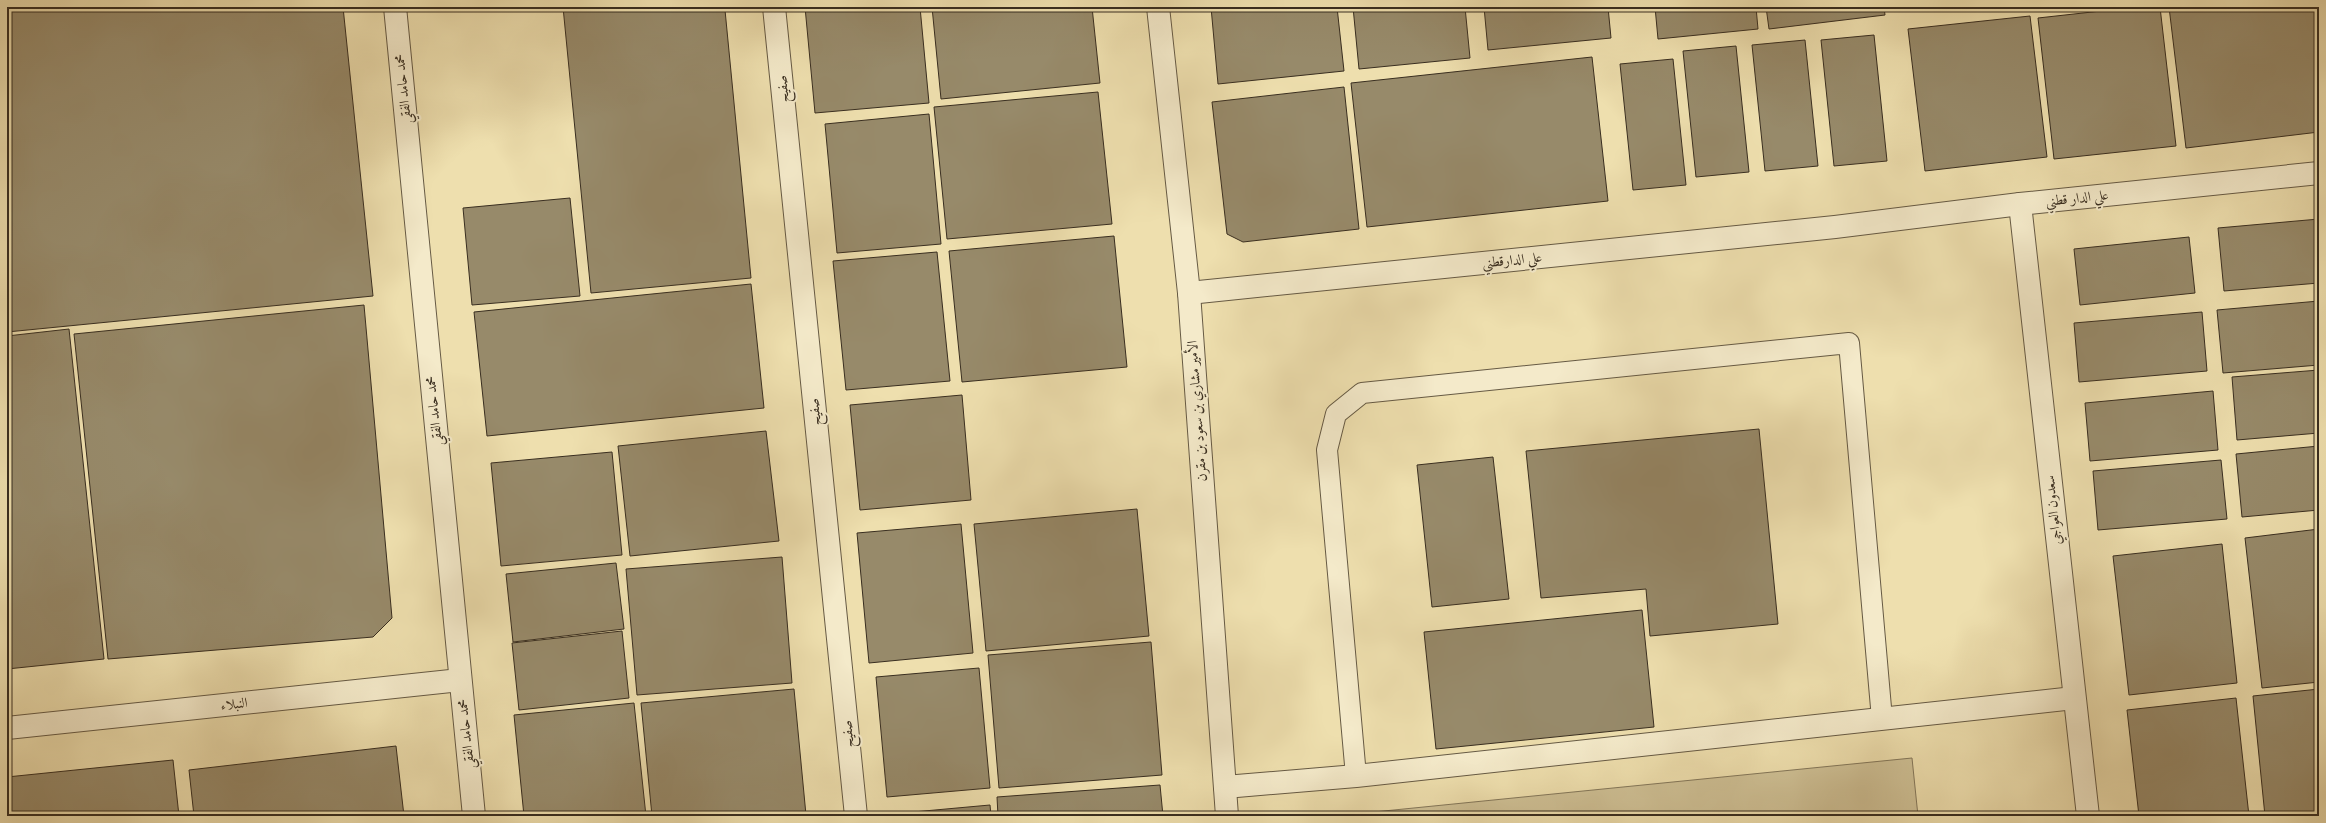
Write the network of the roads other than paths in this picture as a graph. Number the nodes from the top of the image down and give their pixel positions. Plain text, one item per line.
1 (395, 7) edge
2 (774, 7) edge
3 (1158, 7) edge
4 (2319, 173) edge
5 (2020, 204) junction
6 (1835, 227) joint
7 (1189, 293) junction
8 (460, 680) junction
9 (2074, 698) junction
10 (1882, 719) junction
11 (7, 728) edge
12 (1356, 776) junction
13 (1225, 787) junction
14 (474, 816) edge
15 (856, 816) edge
16 (1228, 816) edge
17 (2088, 816) edge

1 - 8 street, محمد حامد الفقي
2 - 15 street, صفيح
3 - 7 street, الأمير مشاري بن سعود بن مقرن
4 - 5 street, علي الدار قطني
5 - 6 street, علي الدار قطني
5 - 9 street, سعدون العواجي
6 - 7 street, علي الدارقطني
7 - 13 street, الأمير مشاري بن سعود بن مقرن
8 - 11 street, النبلاء
8 - 14 street, محمد حامد الفقي
9 - 10 street
9 - 17 street, سعدون العواجي
10 - 12 street
10 - 12 lane
12 - 13 street
13 - 16 street, الأمير مشاري بن سعود بن مقرن

